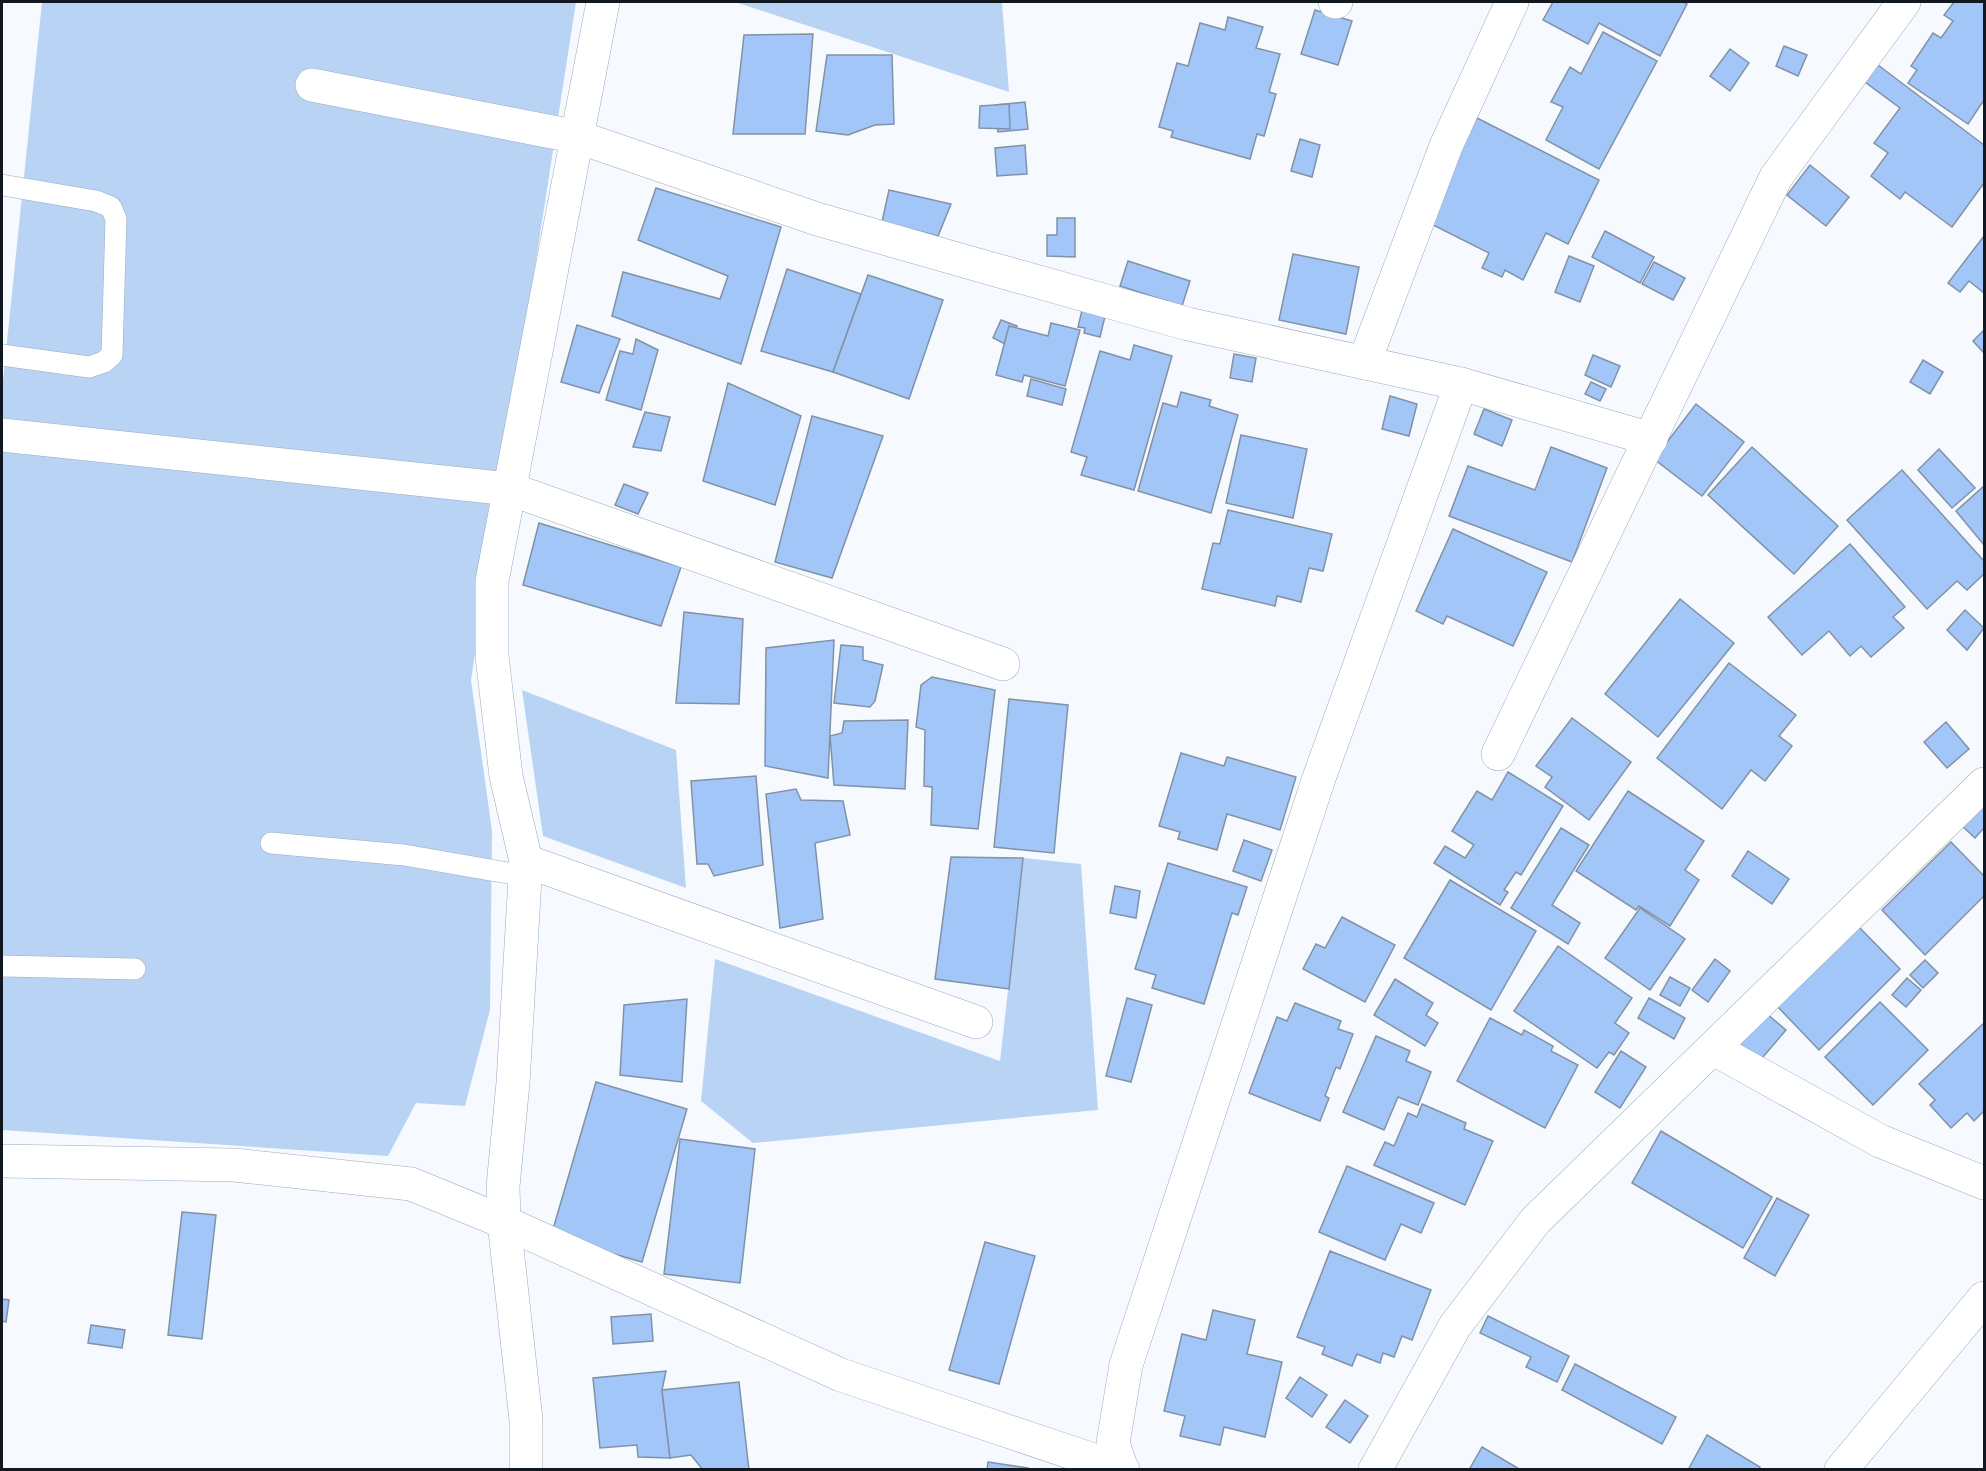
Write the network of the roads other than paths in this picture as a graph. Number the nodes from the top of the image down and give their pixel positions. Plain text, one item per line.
1 (603, 2) edge
2 (1512, 2) edge
3 (1904, 2) edge
4 (312, 85) dead end
5 (578, 137) junction
6 (2, 185) edge
7 (2, 356) edge
8 (1364, 363) junction
9 (1461, 384) junction
10 (2, 435) edge
11 (1651, 440) junction
12 (510, 489) junction
13 (1003, 664) dead end
14 (1498, 754) dead end
15 (1984, 784) edge
16 (271, 843) dead end
17 (525, 868) junction
18 (2, 966) edge
19 (135, 969) dead end
20 (976, 1022) dead end
21 (1714, 1049) junction
22 (2, 1161) edge
23 (1984, 1183) edge
24 (504, 1222) junction
25 (1984, 1298) edge
26 (1122, 1469) edge
27 (526, 1470) edge
28 (1376, 1470) edge
29 (1841, 1470) edge

1 - 5 street
2 - 8 street
3 - 11 street
4 - 5 street
5 - 8 street
5 - 12 street
6 - 7 lane
8 - 9 street
9 - 11 street
9 - 26 street
10 - 12 street
11 - 14 street
12 - 13 street
12 - 17 street
15 - 21 street
16 - 17 lane
17 - 20 street
17 - 24 street
18 - 19 lane
21 - 23 street
21 - 28 street
22 - 24 street
24 - 26 street
24 - 27 street
25 - 29 street

